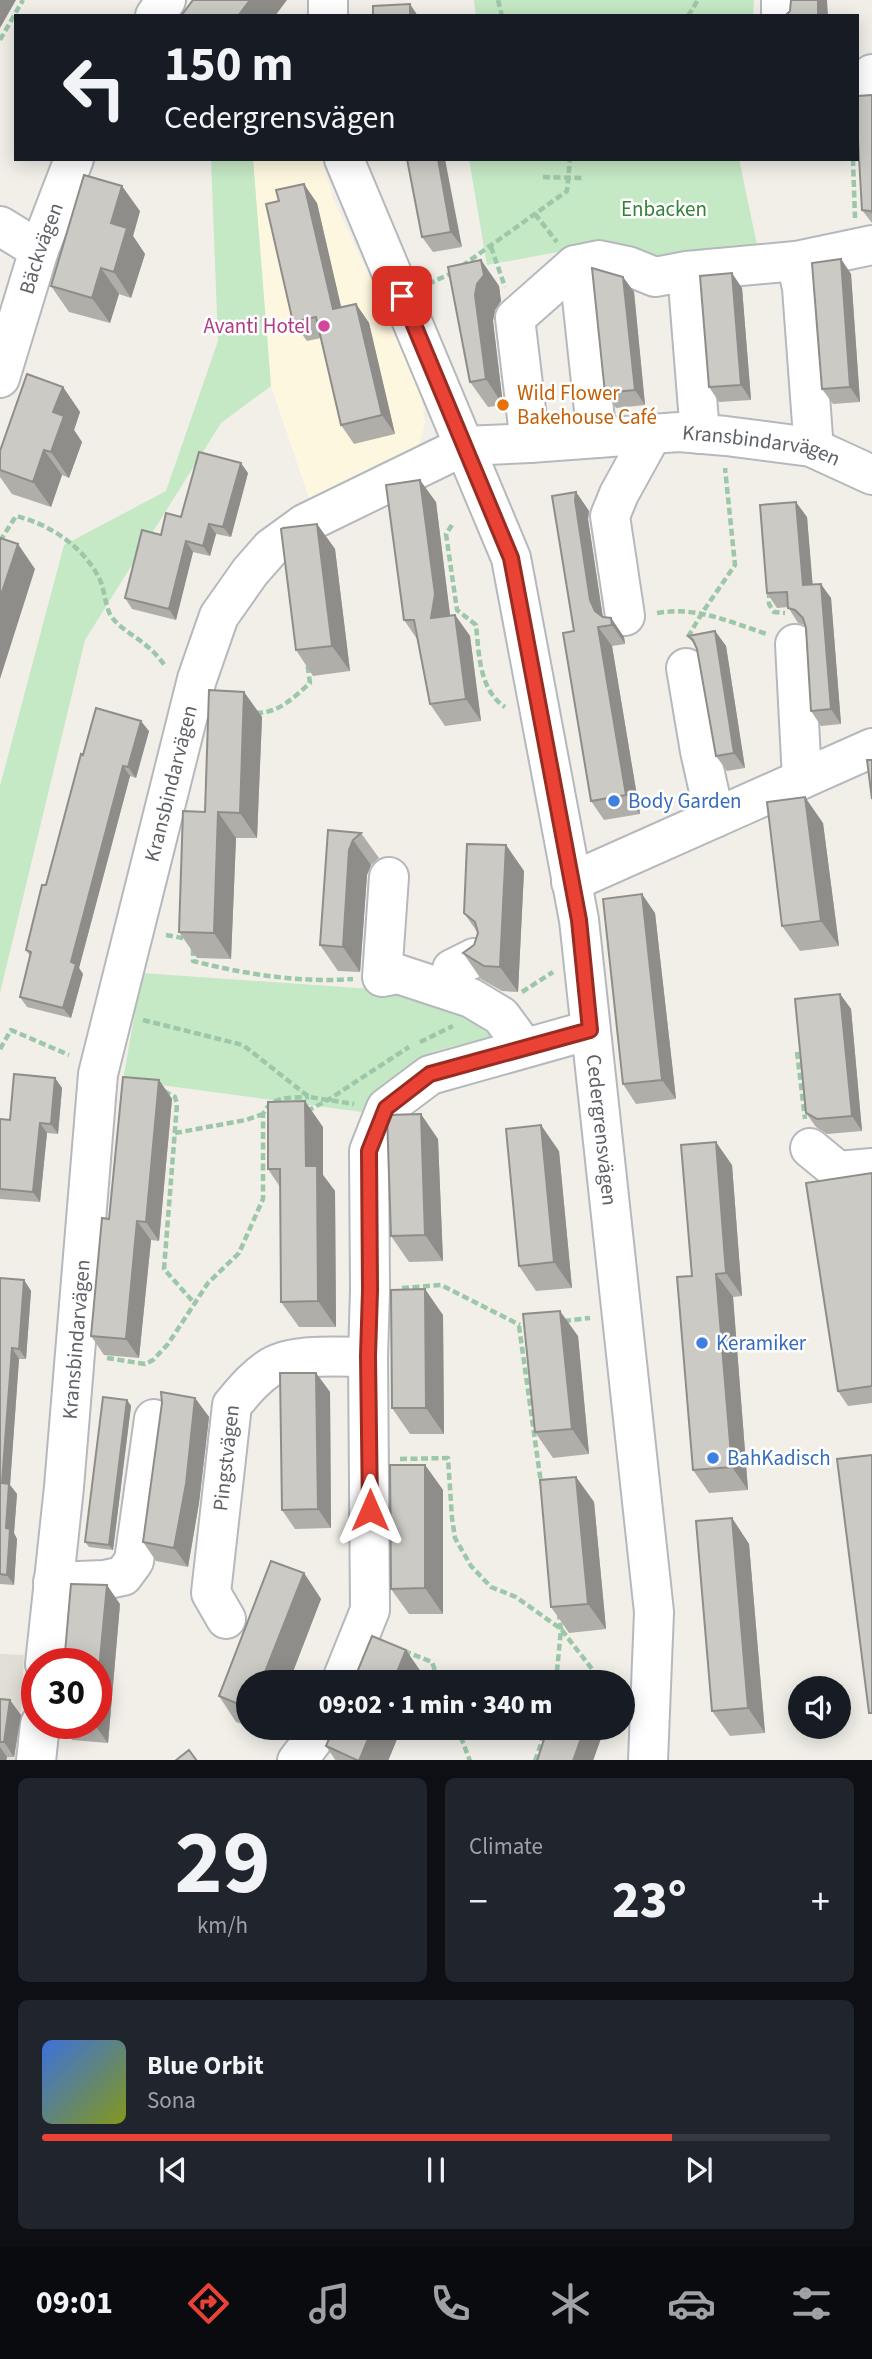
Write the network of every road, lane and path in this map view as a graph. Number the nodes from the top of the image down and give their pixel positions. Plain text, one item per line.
1 (14, 16) edge
2 (0, 40) edge
3 (73, 161) edge
4 (345, 161) edge
5 (570, 161) edge
6 (853, 161) edge
7 (543, 177) dead end
8 (569, 177) junction
9 (582, 178) dead end
10 (0, 226) edge
11 (864, 246) edge
12 (39, 250) junction
13 (796, 261) junction
14 (575, 265) junction
15 (687, 271) junction
16 (402, 296) junction
17 (0, 378) edge
18 (652, 434) junction
19 (713, 435) junction
20 (597, 438) junction
21 (530, 443) junction
22 (464, 446) junction
23 (811, 447) junction
24 (872, 475) edge
25 (453, 525) dead end
26 (0, 541) edge
27 (768, 580) edge
28 (702, 613) junction
29 (625, 616) joint
30 (794, 644) junction
31 (306, 658) edge
32 (161, 660) dead end
33 (686, 668) joint
34 (245, 713) edge
35 (514, 713) dead end
36 (872, 748) edge
37 (802, 779) junction
38 (715, 818) junction
39 (389, 877) dead end
40 (571, 882) junction
41 (193, 940) edge
42 (474, 958) edge
43 (556, 971) dead end
44 (382, 977) junction
45 (448, 989) junction
46 (112, 1013) junction
47 (502, 1022) junction
48 (590, 1030) junction
49 (0, 1049) edge
50 (797, 1052) edge
51 (99, 1068) junction
52 (153, 1090) edge
53 (309, 1097) junction
54 (328, 1100) junction
55 (386, 1108) junction
56 (263, 1114) junction
57 (299, 1115) edge
58 (175, 1133) junction
59 (269, 1134) edge
60 (263, 1140) junction
61 (810, 1148) joint
62 (872, 1168) edge
63 (416, 1287) edge
64 (195, 1304) junction
65 (621, 1315) junction
66 (559, 1321) edge
67 (533, 1324) edge
68 (519, 1326) junction
69 (74, 1353) junction
70 (368, 1356) junction
71 (153, 1419) dead end
72 (424, 1459) dead end
73 (542, 1491) edge
74 (53, 1582) junction
75 (559, 1615) edge
76 (226, 1619) dead end
77 (561, 1629) junction
78 (47, 1648) edge
79 (408, 1652) edge
80 (346, 1670) edge
81 (435, 1670) edge
82 (557, 1670) edge
83 (593, 1670) edge
84 (38, 1739) edge
85 (313, 1740) edge
86 (462, 1740) edge
87 (542, 1740) edge
88 (36, 1760) edge
89 (297, 1760) edge
90 (470, 1760) edge
91 (535, 1760) edge
92 (648, 1760) edge

1 - 2 path
3 - 12 street, Bäckvägen
4 - 16 street, Cedergrensvägen
5 - 8 path
6 - 11 path
7 - 8 path
8 - 9 path
8 - 16 path
10 - 12 street
11 - 13 street
12 - 17 street, Bäckvägen
13 - 15 street
13 - 23 street
14 - 15 street
14 - 20 street
14 - 21 street
15 - 19 street
16 - 22 street, Cedergrensvägen
18 - 19 street, Kransbindarvägen
18 - 20 street, Kransbindarvägen
18 - 29 street
19 - 23 street, Kransbindarvägen
19 - 28 path
20 - 21 street, Kransbindarvägen
21 - 22 street, Kransbindarvägen
22 - 40 street, Cedergrensvägen
22 - 46 street, Kransbindarvägen
23 - 24 street, Kransbindarvägen
25 - 35 path
26 - 32 path
27 - 30 path
28 - 29 path
28 - 30 path
28 - 33 path
30 - 37 street
31 - 34 path
33 - 38 street
36 - 37 street
37 - 38 street
38 - 40 street
39 - 44 street
40 - 48 street, Cedergrensvägen
41 - 44 path
42 - 45 street
43 - 47 path
44 - 45 street
45 - 47 street
46 - 51 street, Kransbindarvägen
46 - 53 path
47 - 54 path
48 - 55 street
48 - 65 street, Cedergrensvägen
49 - 51 path
50 - 61 path
51 - 69 street, Kransbindarvägen
52 - 58 path
53 - 54 path
53 - 56 path
54 - 55 path
54 - 57 path
55 - 70 street
56 - 58 path
56 - 60 path
58 - 64 path
59 - 60 path
60 - 64 path
61 - 62 street
63 - 68 path
64 - 69 path
65 - 66 path
65 - 92 street, Cedergrensvägen
67 - 68 path
68 - 73 path
69 - 74 street, Kransbindarvägen
70 - 76 street, Pingstvägen
70 - 80 street
71 - 74 street
72 - 77 path
74 - 78 street, Kransbindarvägen
75 - 77 path
77 - 82 path
77 - 83 path
79 - 81 path
84 - 88 street
85 - 89 street
86 - 90 path
87 - 91 path

